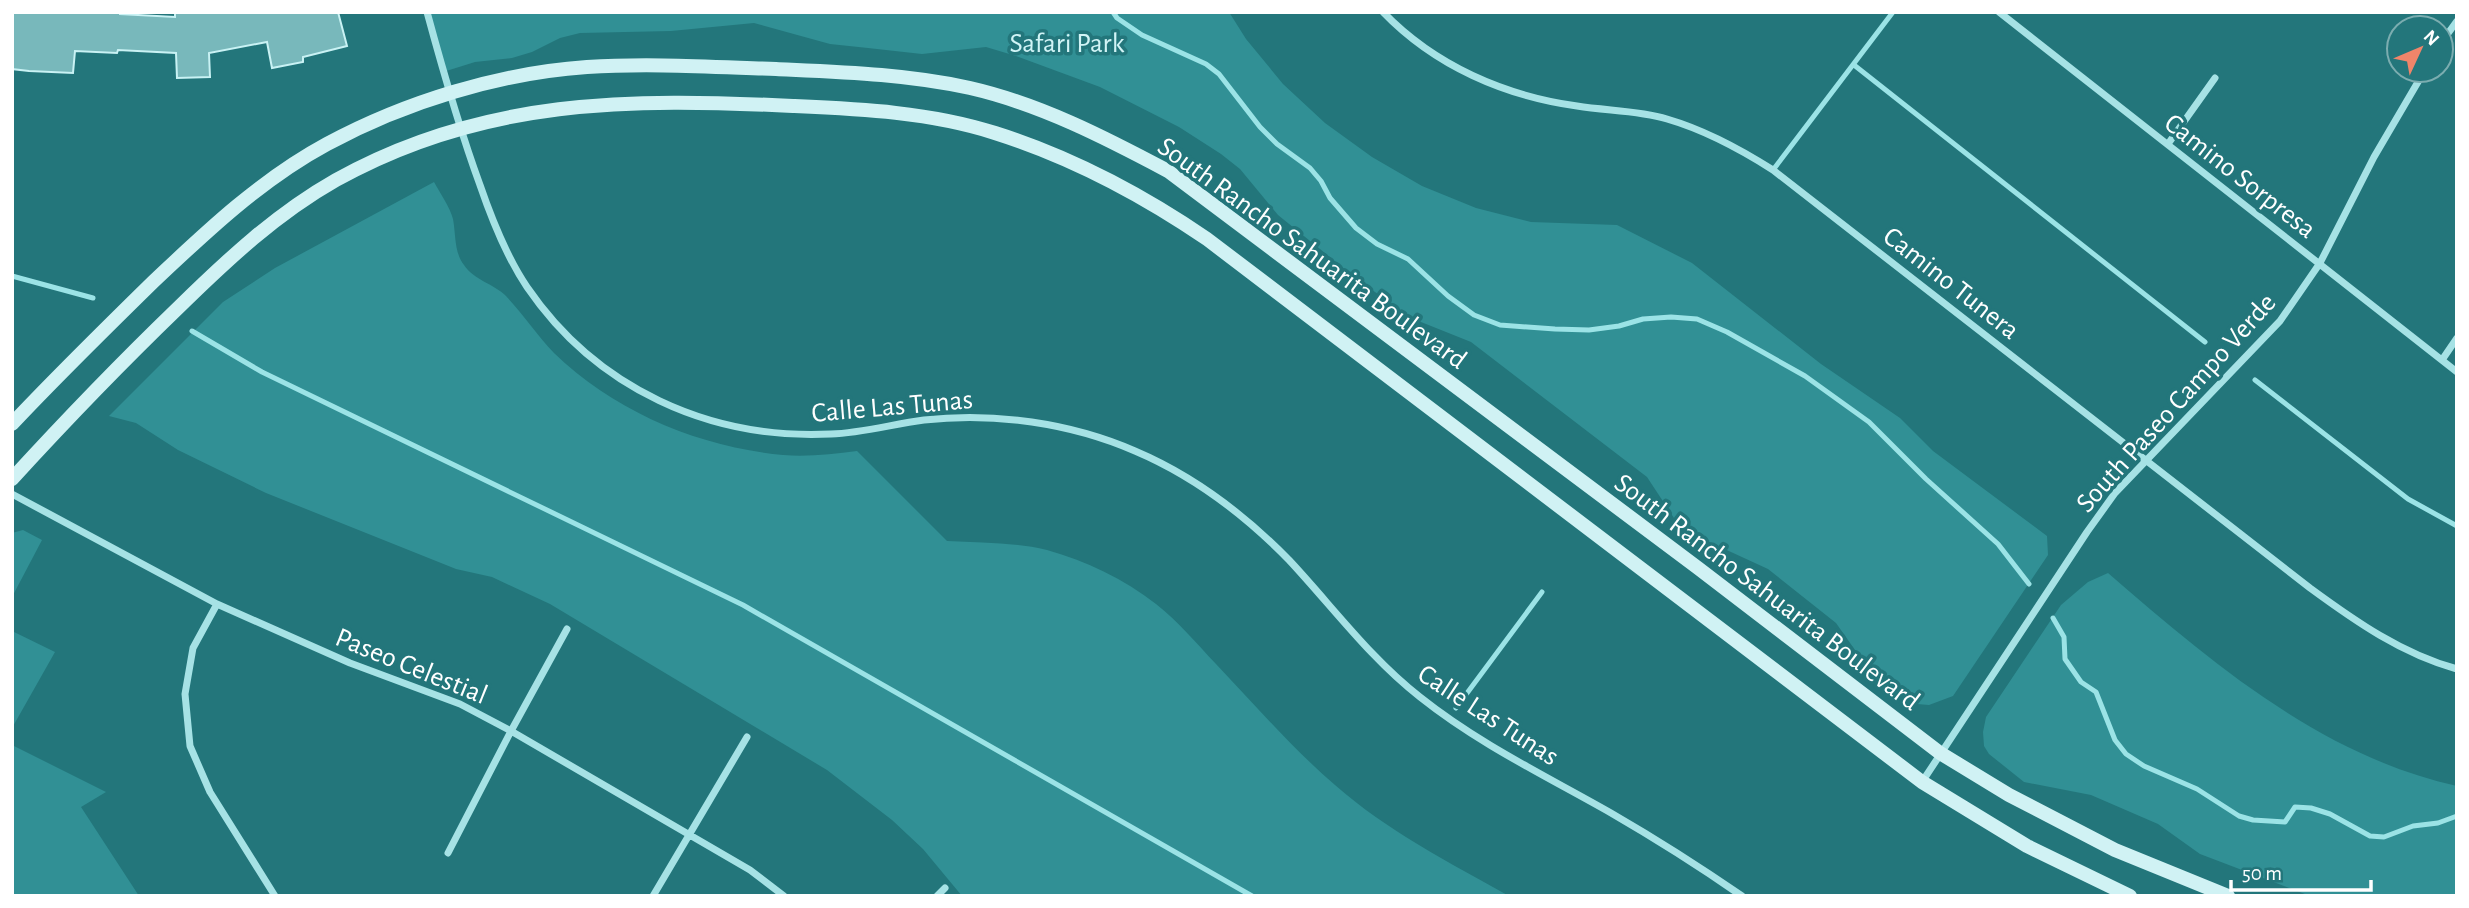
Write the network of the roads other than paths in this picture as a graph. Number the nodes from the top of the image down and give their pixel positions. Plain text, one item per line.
1 (428, 12) edge
2 (1383, 12) edge
3 (1999, 12) edge
4 (2214, 78) dead end
5 (2417, 84) edge
6 (449, 94) junction
7 (460, 129) junction
8 (2168, 144) junction
9 (2320, 263) junction
10 (2457, 338) edge
11 (2442, 360) junction
12 (2457, 372) edge
13 (12, 424) edge
14 (2146, 459) junction
15 (12, 478) edge
16 (12, 494) edge
17 (217, 604) junction
18 (567, 629) dead end
19 (2457, 668) edge
20 (511, 730) junction
21 (747, 737) dead end
22 (1940, 753) junction
23 (1922, 782) junction
24 (689, 835) junction
25 (448, 853) dead end
26 (945, 888) dead end
27 (275, 896) edge
28 (653, 896) edge
29 (784, 896) edge
30 (937, 896) edge
31 (1742, 896) edge
32 (2130, 896) edge
33 (2228, 896) edge

1 - 6 street, Calle Las Tunas
2 - 14 street, Camino Tunera
3 - 8 street, Camino Sorpresa
4 - 8 street
5 - 9 street, South Paseo Campo Verde
6 - 7 street, Calle Las Tunas
6 - 13 street, South Rancho Sahuarita Boulevard
6 - 22 street, South Rancho Sahuarita Boulevard
7 - 15 street, South Rancho Sahuarita Boulevard
7 - 23 street, South Rancho Sahuarita Boulevard
7 - 31 street, Calle Las Tunas
8 - 9 street, Camino Sorpresa
9 - 11 street, Camino Sorpresa
9 - 14 street, South Paseo Campo Verde
10 - 11 street
11 - 12 street, Camino Sorpresa
14 - 19 street, Camino Tunera
14 - 22 street, South Paseo Campo Verde
16 - 17 street, Paseo Celestial
17 - 20 street, Paseo Celestial
17 - 27 street
18 - 20 street
20 - 24 street, Paseo Celestial
20 - 25 street
21 - 24 street
22 - 23 street, South Paseo Campo Verde
22 - 33 street, South Rancho Sahuarita Boulevard
23 - 32 street, South Rancho Sahuarita Boulevard
24 - 28 street
24 - 29 street, Paseo Celestial
26 - 30 street

